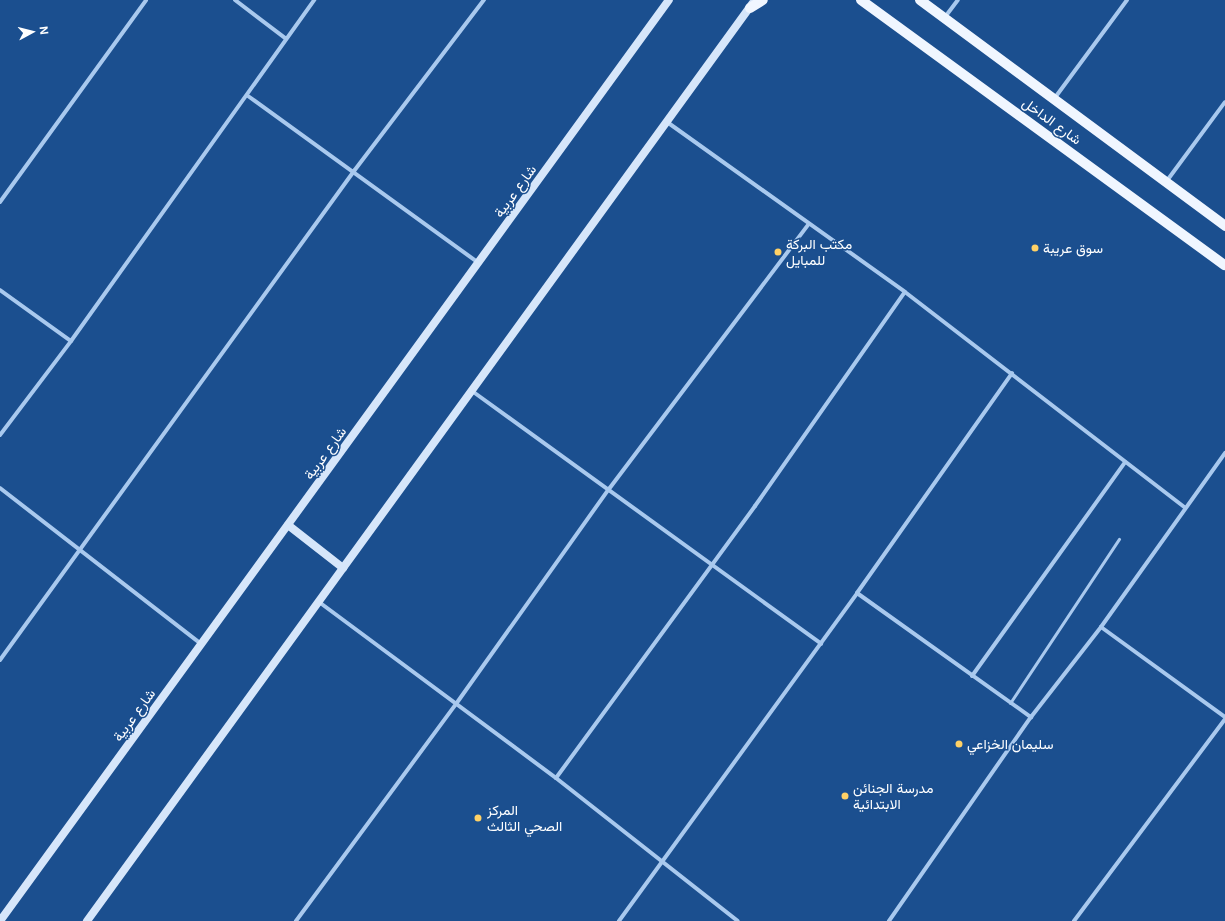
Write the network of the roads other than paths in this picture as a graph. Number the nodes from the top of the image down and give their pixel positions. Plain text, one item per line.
1 (146, 0) edge
2 (235, 0) edge
3 (314, 0) edge
4 (484, 0) edge
5 (669, 0) edge
6 (763, 0) edge
7 (861, 0) edge
8 (920, 0) edge
9 (958, 0) edge
10 (1127, 0) edge
11 (752, 4) edge
12 (944, 17) junction
13 (285, 38) junction
14 (248, 96) junction
15 (1054, 99) junction
16 (1225, 102) edge
17 (667, 122) junction
18 (354, 171) junction
19 (1166, 182) junction
20 (0, 202) edge
21 (809, 224) junction
22 (1225, 226) edge
23 (479, 263) junction
24 (1225, 265) edge
25 (0, 290) edge
26 (905, 292) junction
27 (71, 342) junction
28 (1012, 373) junction
29 (472, 391) junction
30 (0, 435) edge
31 (1225, 453) edge
32 (1125, 462) junction
33 (0, 488) edge
34 (609, 489) junction
35 (1184, 508) junction
36 (288, 525) junction
37 (1119, 539) dead end
38 (78, 551) junction
39 (713, 564) junction
40 (343, 568) junction
41 (857, 593) junction
42 (319, 602) junction
43 (1101, 627) junction
44 (202, 644) junction
45 (821, 644) junction
46 (0, 660) edge
47 (972, 676) junction
48 (1010, 703) junction
49 (456, 704) junction
50 (1031, 717) junction
51 (1225, 718) edge
52 (556, 778) junction
53 (660, 862) junction
54 (0, 921) edge
55 (87, 921) edge
56 (296, 921) edge
57 (620, 921) edge
58 (738, 921) edge
59 (888, 921) edge
60 (1074, 921) edge

1 - 20 street
2 - 13 street
3 - 13 street
4 - 18 street
5 - 23 main road, شارع عربية
6 - 11 main road
7 - 24 main road, شارع الداخل
8 - 12 main road, شارع الداخل
9 - 12 street
10 - 15 street
11 - 17 main road
12 - 15 main road, شارع الداخل
13 - 14 street
14 - 18 street
14 - 27 street
15 - 19 main road, شارع الداخل
16 - 19 street
17 - 21 street
17 - 29 main road
18 - 23 street
18 - 38 street
19 - 22 main road, شارع الداخل
21 - 26 street
21 - 34 street
23 - 36 main road, شارع عربية
25 - 27 street
26 - 28 street
26 - 39 street
27 - 30 street
28 - 32 street
28 - 41 street
29 - 34 street
29 - 40 main road
31 - 35 street
32 - 35 street
32 - 47 street
33 - 38 street
34 - 39 street
34 - 49 street
35 - 43 street
36 - 40 main road
36 - 44 main road, شارع عربية
37 - 48 lane
38 - 44 street
38 - 46 street
39 - 45 street
39 - 52 street
40 - 42 main road
41 - 45 street
41 - 47 street
42 - 49 street
42 - 55 main road
43 - 50 street
43 - 51 street
44 - 54 main road, شارع عربية
45 - 53 street
47 - 48 street
48 - 50 street
49 - 52 street
49 - 56 street
50 - 59 street
51 - 60 street
52 - 53 street
53 - 57 street
53 - 58 street

